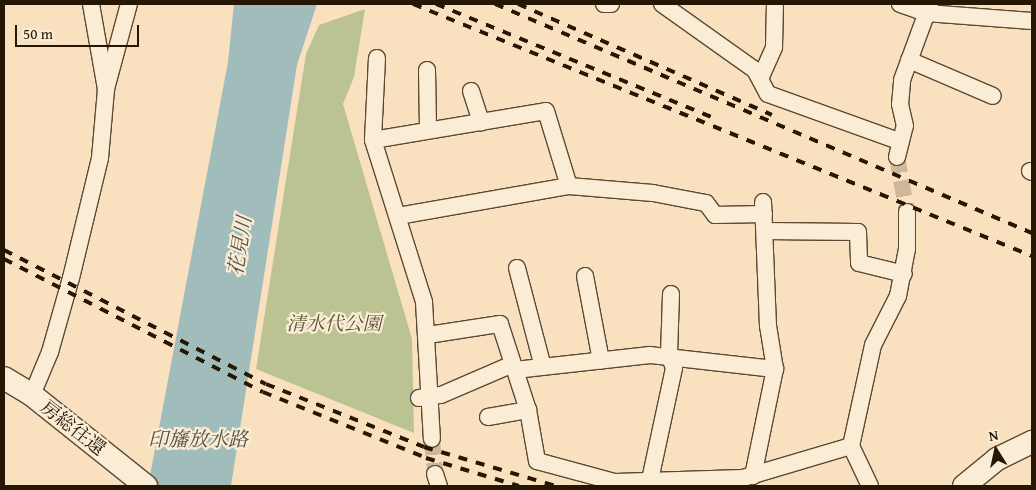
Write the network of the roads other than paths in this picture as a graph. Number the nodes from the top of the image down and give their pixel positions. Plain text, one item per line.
1 (92, 4) edge
2 (129, 4) edge
3 (604, 4) edge
4 (611, 4) edge
5 (662, 4) edge
6 (775, 4) edge
7 (900, 4) edge
8 (928, 8) edge
9 (1032, 21) edge
10 (377, 58) dead end
11 (908, 60) junction
12 (427, 70) dead end
13 (760, 78) junction
14 (106, 89) junction
15 (471, 91) dead end
16 (992, 96) dead end
17 (481, 122) junction
18 (428, 130) junction
19 (373, 140) junction
20 (569, 186) junction
21 (908, 212) tunnel mouth
22 (398, 216) junction
23 (765, 231) junction
24 (518, 268) dead end
25 (904, 274) junction
26 (585, 276) dead end
27 (671, 294) dead end
28 (428, 335) junction
29 (669, 355) junction
30 (601, 360) junction
31 (514, 367) junction
32 (543, 367) junction
33 (775, 369) junction
34 (4, 378) edge
35 (32, 395) junction
36 (424, 397) junction
37 (528, 410) junction
38 (488, 417) dead end
39 (432, 438) tunnel mouth
40 (1032, 442) edge
41 (851, 446) junction
42 (753, 476) junction
43 (650, 480) junction
44 (139, 483) edge
45 (870, 486) edge
46 (964, 486) edge

1 - 14 street
2 - 14 street
3 - 4 street
5 - 13 street
6 - 13 street
7 - 8 street
8 - 9 street
8 - 11 street
10 - 19 street
11 - 13 street
11 - 16 street
12 - 18 street
14 - 35 street
15 - 17 street
17 - 18 street
17 - 20 street
18 - 19 street
19 - 22 street
20 - 22 street
20 - 23 street
21 - 25 street
22 - 28 street
23 - 25 street
23 - 33 street
24 - 32 street
25 - 41 street
26 - 30 street
27 - 29 street
28 - 31 street
28 - 36 street
29 - 30 street
29 - 33 street
29 - 43 street
30 - 32 street
31 - 32 street
31 - 36 street
31 - 37 street
33 - 42 street
34 - 35 street, 房総往還
35 - 44 street, 房総往還
36 - 39 street
37 - 38 street
37 - 43 street
40 - 46 street
41 - 42 street
41 - 45 street
42 - 43 street

